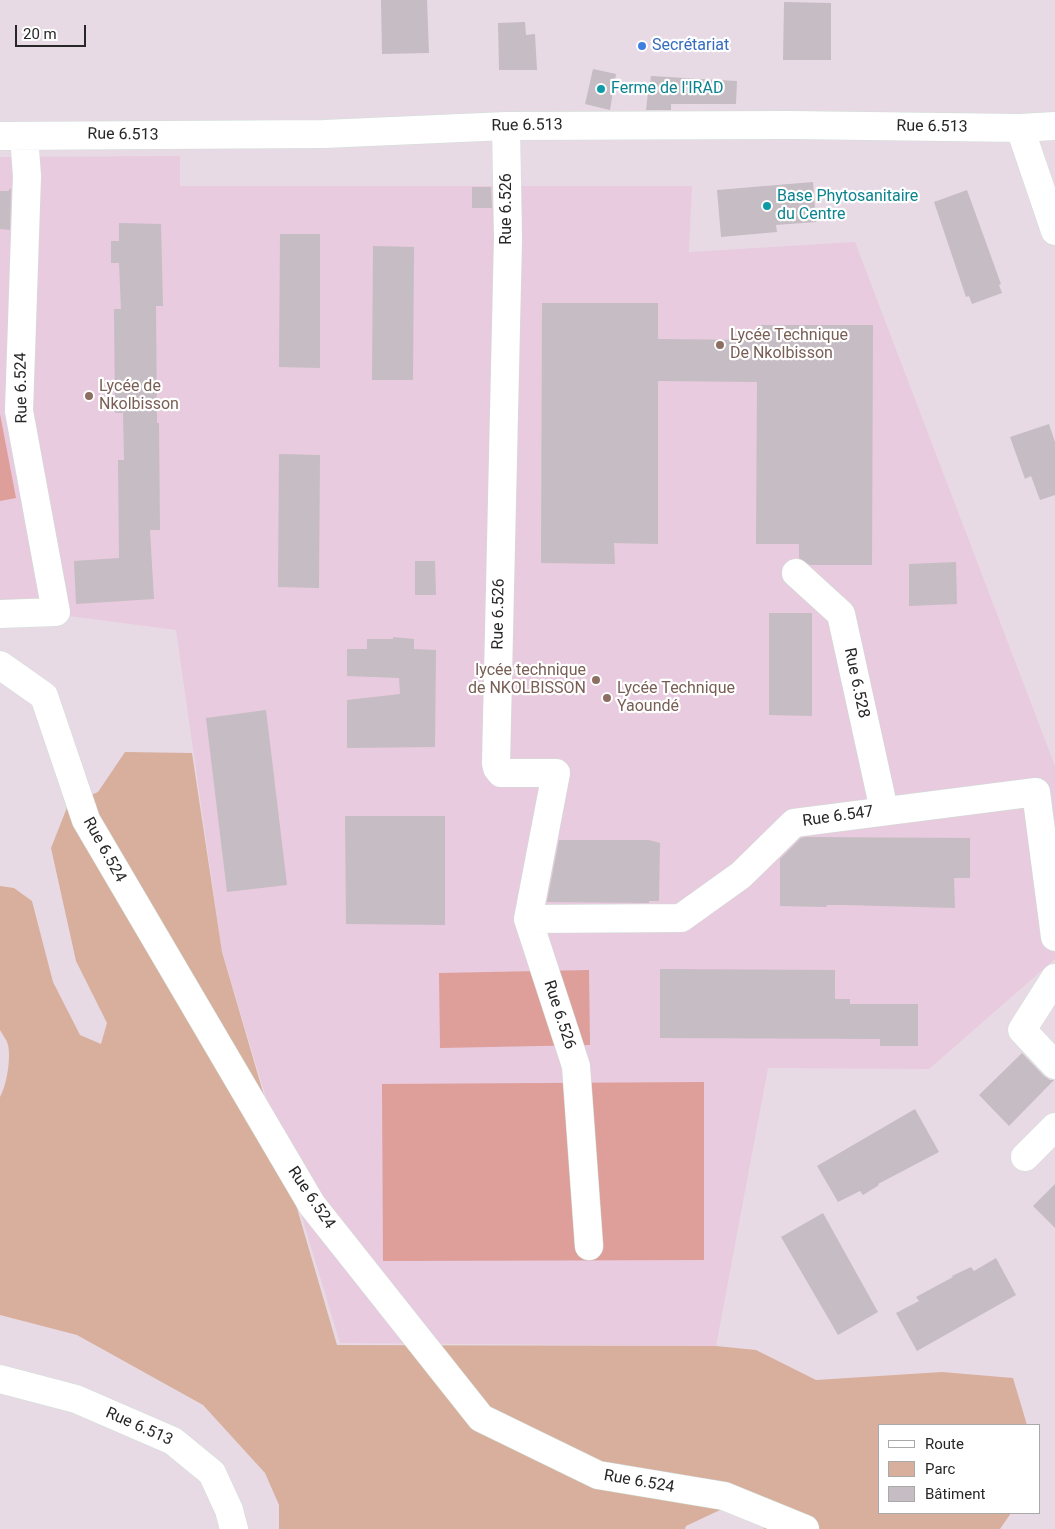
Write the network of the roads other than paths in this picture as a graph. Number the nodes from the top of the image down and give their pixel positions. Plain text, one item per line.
1 (506, 126) junction
2 (1055, 126) edge
3 (1020, 128) junction
4 (12, 136) edge
5 (1055, 230) edge
6 (796, 573) dead end
7 (0, 614) edge
8 (0, 666) edge
9 (884, 810) junction
10 (528, 919) junction
11 (1055, 937) edge
12 (1055, 978) edge
13 (1055, 1065) edge
14 (1055, 1127) edge
15 (1025, 1157) dead end
16 (589, 1246) dead end
17 (0, 1379) edge
18 (234, 1529) edge
19 (805, 1529) edge

1 - 3 street, Rue 6.513
1 - 4 street, Rue 6.513
1 - 10 street, Rue 6.526
2 - 3 street, Rue 6.513
3 - 5 street
4 - 7 street, Rue 6.524
6 - 9 street, Rue 6.528
8 - 19 street, Rue 6.524
9 - 10 street, Rue 6.547
9 - 11 street, Rue 6.547
10 - 16 street, Rue 6.526
12 - 13 street
14 - 15 street
17 - 18 street, Rue 6.513

